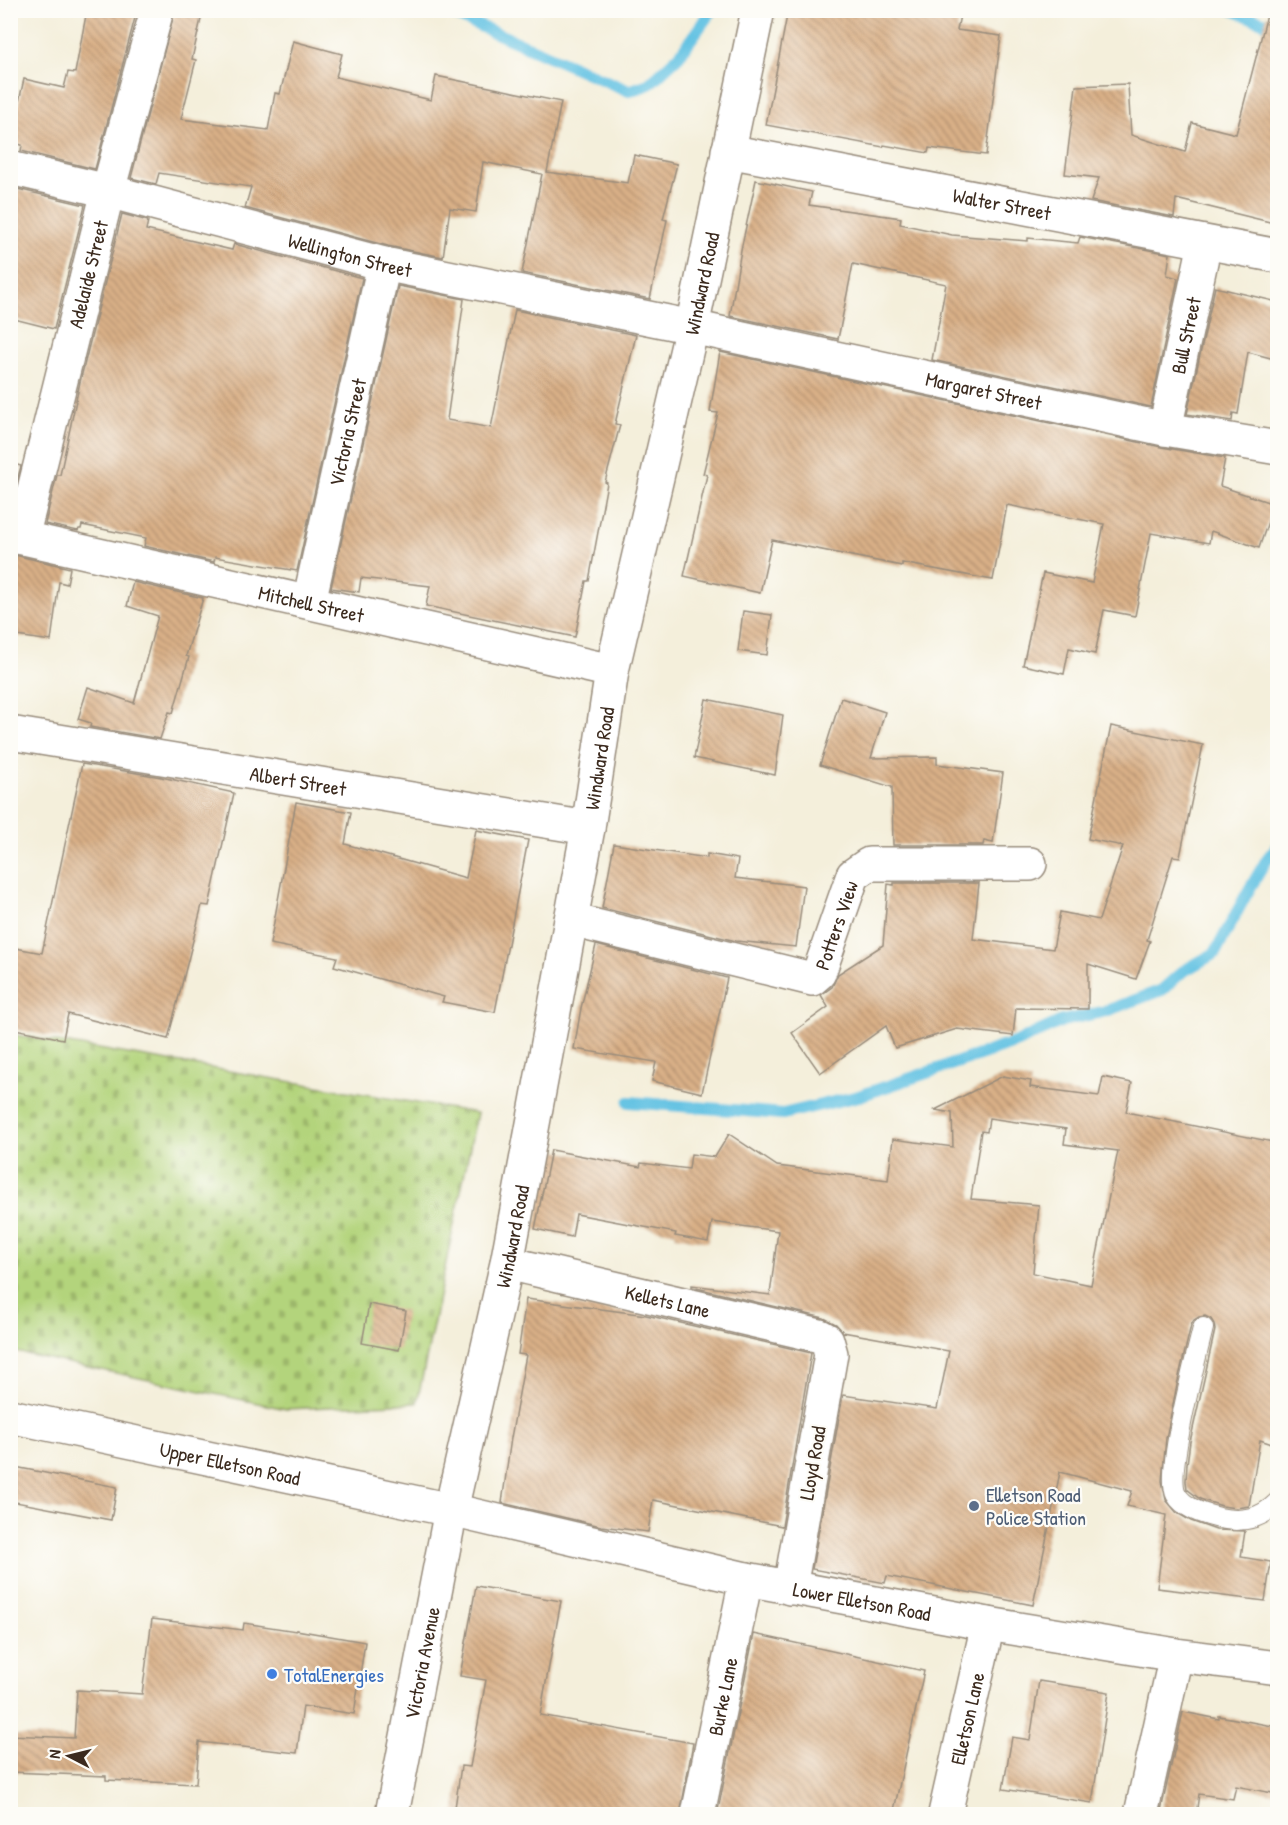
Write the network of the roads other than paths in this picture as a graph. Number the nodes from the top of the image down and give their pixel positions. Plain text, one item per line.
1 (157, 10) edge
2 (758, 10) edge
3 (728, 152) junction
4 (10, 168) edge
5 (108, 191) junction
6 (1205, 243) junction
7 (1278, 256) edge
8 (384, 264) junction
9 (692, 327) junction
10 (1165, 429) junction
11 (1278, 448) edge
12 (16, 537) edge
13 (309, 602) junction
14 (612, 671) junction
15 (10, 733) edge
16 (588, 828) junction
17 (1030, 864) dead end
18 (571, 920) junction
19 (507, 1263) junction
20 (1203, 1328) dead end
21 (827, 1340) joint
22 (10, 1416) edge
23 (1278, 1502) edge
24 (451, 1510) junction
25 (746, 1579) junction
26 (790, 1588) junction
27 (988, 1624) junction
28 (1176, 1655) junction
29 (1278, 1668) edge
30 (392, 1815) edge
31 (698, 1815) edge
32 (945, 1815) edge
33 (1141, 1815) edge

1 - 5 street, Adelaide Street
2 - 3 street, Windward Road
3 - 6 street, Walter Street
3 - 9 street, Windward Road
4 - 5 street, Wellington Street
5 - 8 street, Wellington Street
5 - 12 street, Adelaide Street
6 - 7 street, Walter Street
6 - 10 street, Bull Street
8 - 9 street, Wellington Street
8 - 13 street, Victoria Street
9 - 10 street, Margaret Street
9 - 14 street, Windward Road
10 - 11 street, Margaret Street
12 - 13 street, Mitchell Street
13 - 14 street, Mitchell Street
14 - 16 street, Windward Road
15 - 16 street, Albert Street
16 - 18 street, Windward Road
17 - 18 street, Potters View
18 - 19 street, Windward Road
19 - 21 street, Kellets Lane
19 - 24 street, Windward Road
20 - 23 lane
21 - 26 street, Lloyd Road
22 - 24 street, Upper Elletson Road
24 - 25 street, Lower Elletson Road
24 - 30 street, Victoria Avenue
25 - 26 street, Lower Elletson Road
25 - 31 street, Burke Lane
26 - 27 street, Lower Elletson Road
27 - 28 street, Lower Elletson Road
27 - 32 street, Elletson Lane
28 - 29 street, Lower Elletson Road
28 - 33 street

